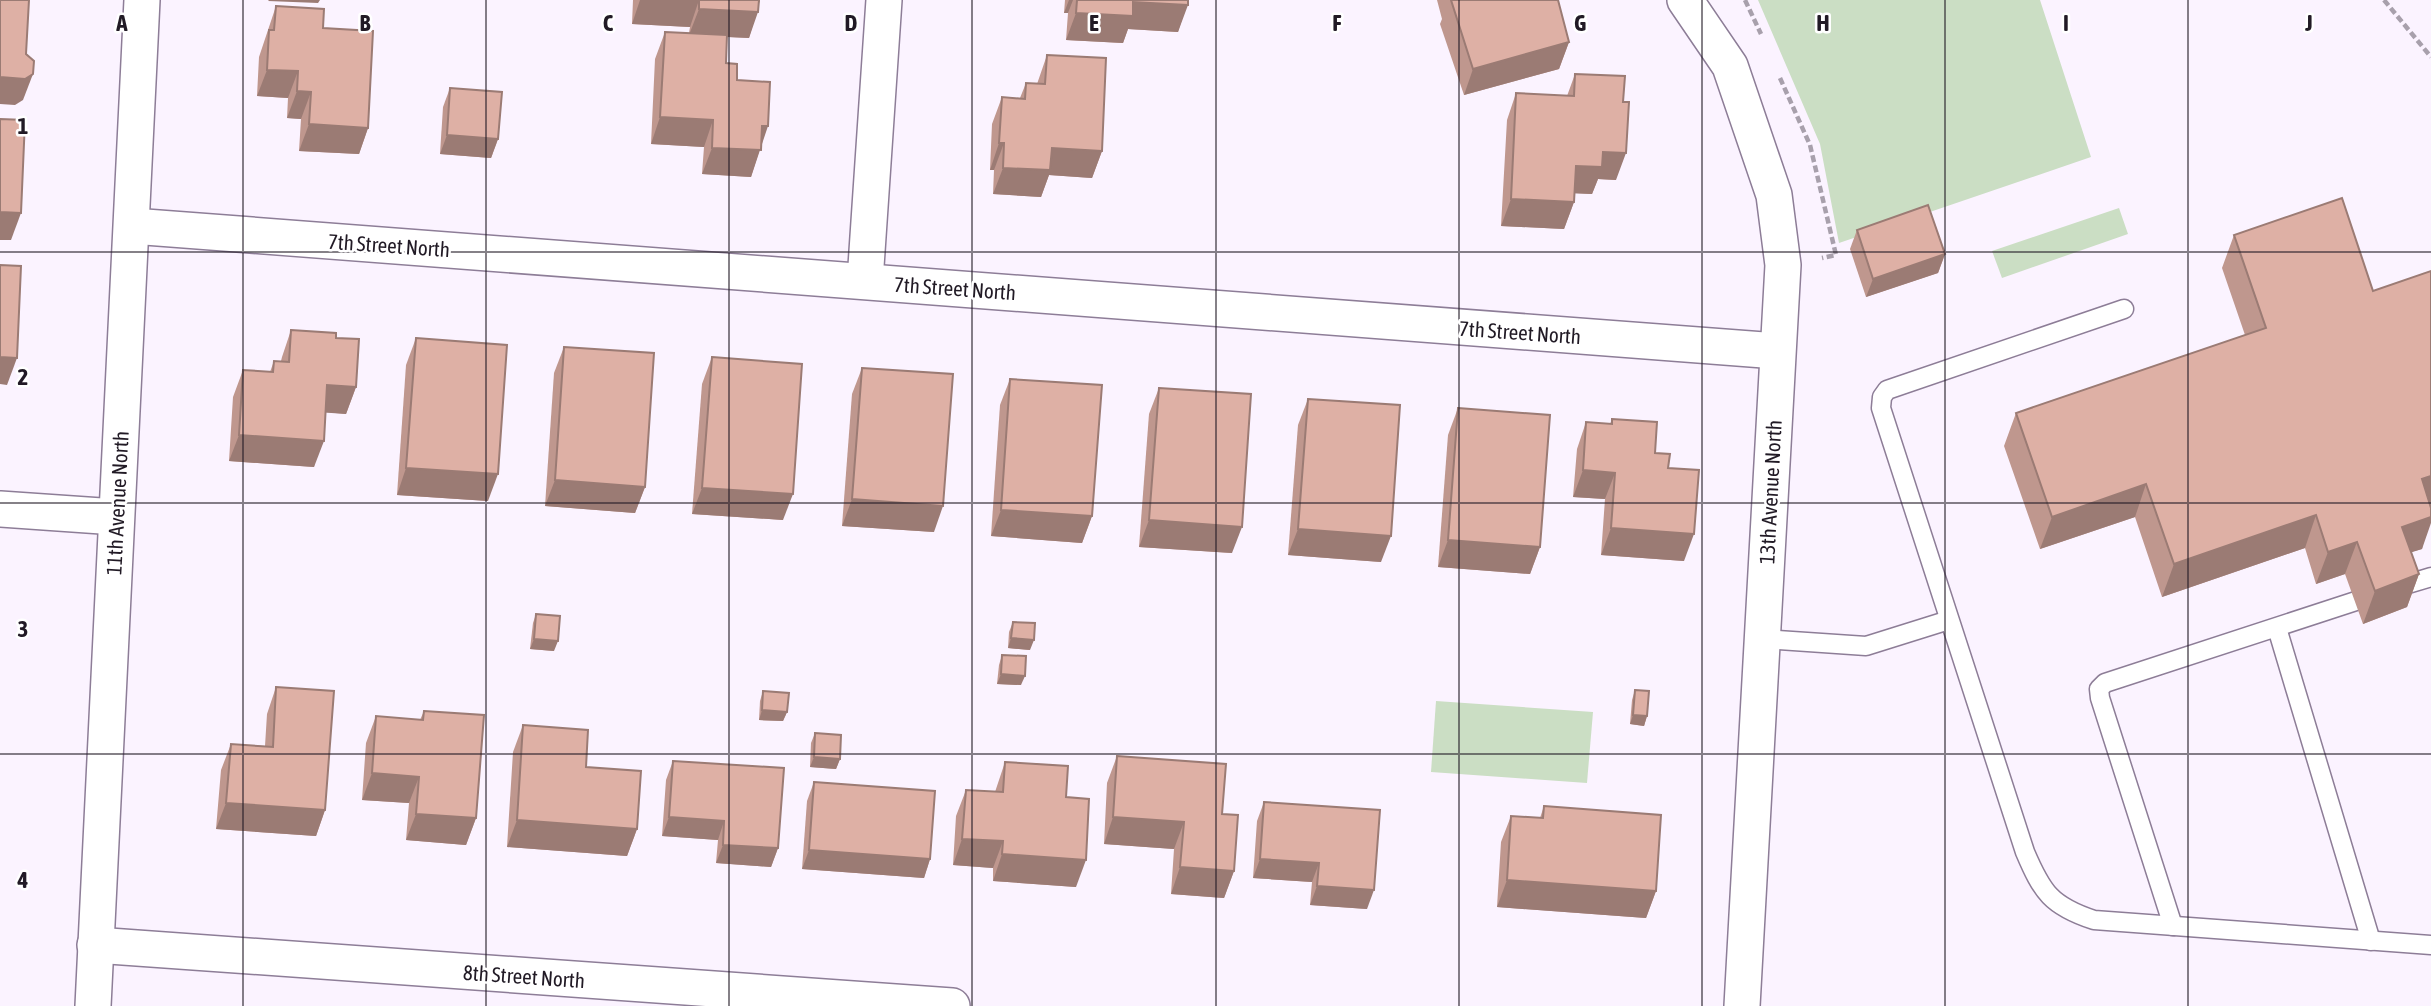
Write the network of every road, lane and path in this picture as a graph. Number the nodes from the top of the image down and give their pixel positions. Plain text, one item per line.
1 (142, 0) edge
2 (884, 0) edge
3 (1685, 0) edge
4 (1745, 0) edge
5 (2384, 0) edge
6 (1761, 36) dead end
7 (2431, 57) edge
8 (1778, 73) dead end
9 (132, 226) junction
10 (1836, 255) dead end
11 (865, 281) junction
12 (2124, 309) dead end
13 (1777, 351) junction
14 (0, 509) edge
15 (116, 517) junction
16 (2431, 577) edge
17 (2399, 587) edge
18 (2356, 601) dead end
19 (1949, 620) junction
20 (2277, 628) junction
21 (1762, 639) junction
22 (2173, 926) junction
23 (2371, 941) junction
24 (95, 945) junction
25 (2431, 945) edge
26 (93, 1006) edge
27 (952, 1006) edge
28 (1742, 1006) edge

1 - 9 street, 11th Avenue North
2 - 11 street
3 - 13 street, 13th Avenue North
4 - 6 path
5 - 7 path
8 - 10 path
9 - 11 street, 7th Street North
9 - 15 street, 11th Avenue North
11 - 13 street, 7th Street North
12 - 19 lane
13 - 21 street, 13th Avenue North
14 - 15 street
15 - 24 street, 11th Avenue North
16 - 17 lane
18 - 20 lane
19 - 21 lane
19 - 22 lane
20 - 22 lane
20 - 23 lane
21 - 28 street, 13th Avenue North
22 - 23 lane
23 - 25 lane
24 - 26 street, 11th Avenue North
24 - 27 street, 8th Street North

